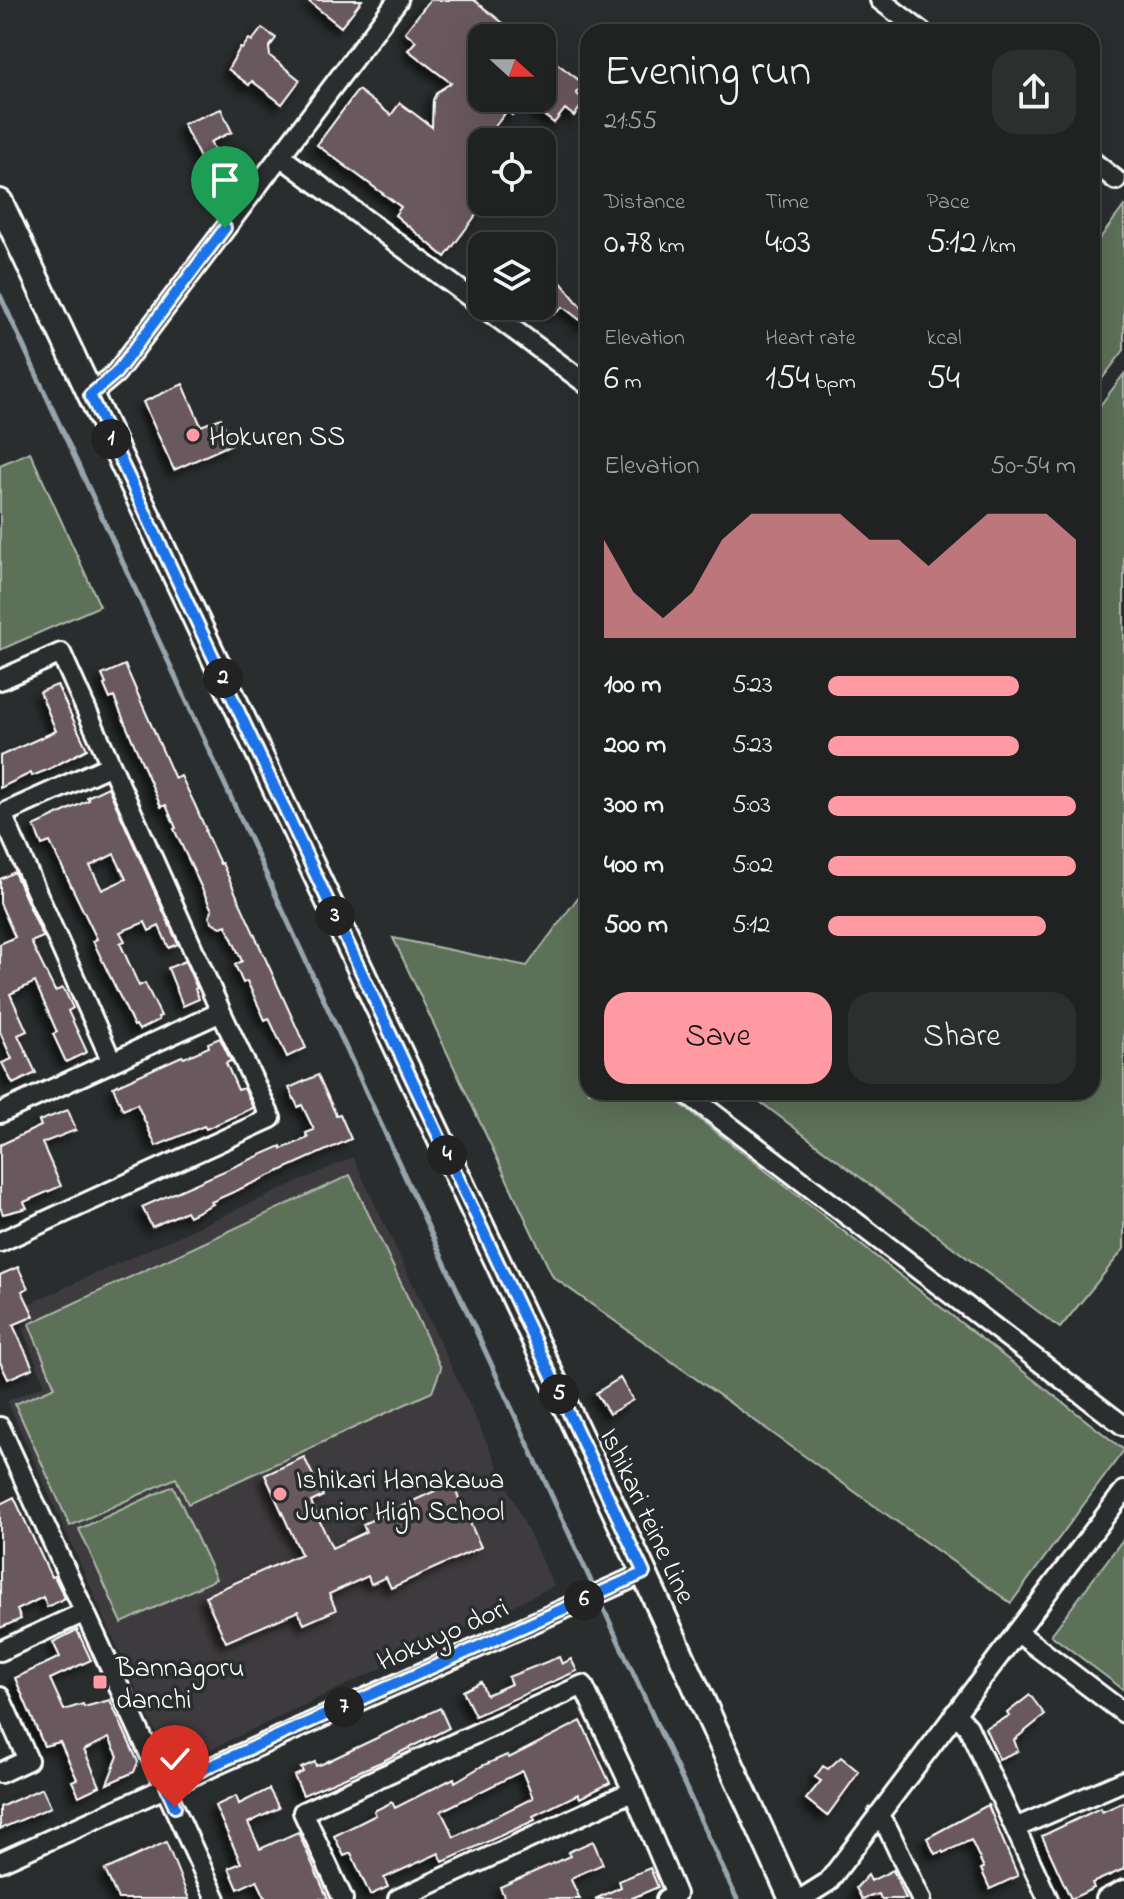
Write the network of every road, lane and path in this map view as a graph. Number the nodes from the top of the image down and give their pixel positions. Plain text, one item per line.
1 (398, 0) edge
2 (880, 0) edge
3 (912, 24) edge
4 (280, 156) junction
5 (1100, 167) edge
6 (1116, 180) dead end
7 (0, 202) edge
8 (580, 379) edge
9 (90, 395) junction
10 (0, 680) edge
11 (111, 765) junction
12 (1, 815) edge
13 (221, 1012) junction
14 (112, 1062) junction
15 (696, 1100) edge
16 (0, 1113) edge
17 (0, 1242) edge
18 (1124, 1426) edge
19 (0, 1427) edge
20 (1124, 1491) edge
21 (644, 1573) junction
22 (85, 1612) junction
23 (1017, 1632) junction
24 (0, 1651) edge
25 (0, 1697) edge
26 (955, 1713) junction
27 (1124, 1713) edge
28 (0, 1773) edge
29 (1124, 1781) edge
30 (166, 1786) junction
31 (633, 1791) junction
32 (878, 1815) junction
33 (1015, 1828) junction
34 (0, 1862) edge
35 (1124, 1890) edge
36 (216, 1899) edge
37 (343, 1899) edge
38 (398, 1899) edge
39 (666, 1899) edge
40 (792, 1899) edge
41 (801, 1899) edge
42 (921, 1899) edge
43 (1048, 1899) edge
44 (1106, 1899) edge

1 - 4 street
2 - 3 street
4 - 8 street
4 - 9 street
5 - 6 street
7 - 9 main road, Ishikari teine Line
9 - 21 main road, Ishikari teine Line
10 - 11 street
11 - 12 street
11 - 13 street
12 - 14 street
13 - 14 street
13 - 17 street
14 - 16 street
15 - 18 street
19 - 22 street
20 - 23 street
21 - 30 street, Hokuyo dori
21 - 40 main road, Ishikari teine Line
22 - 24 street
22 - 30 street
23 - 26 street
23 - 27 street
25 - 28 street
26 - 32 street
26 - 33 street
29 - 33 street
30 - 34 street, Hokuyo dori
30 - 36 street
31 - 37 street
31 - 38 street
31 - 39 street
32 - 41 street
32 - 42 street
33 - 43 street
35 - 44 street

